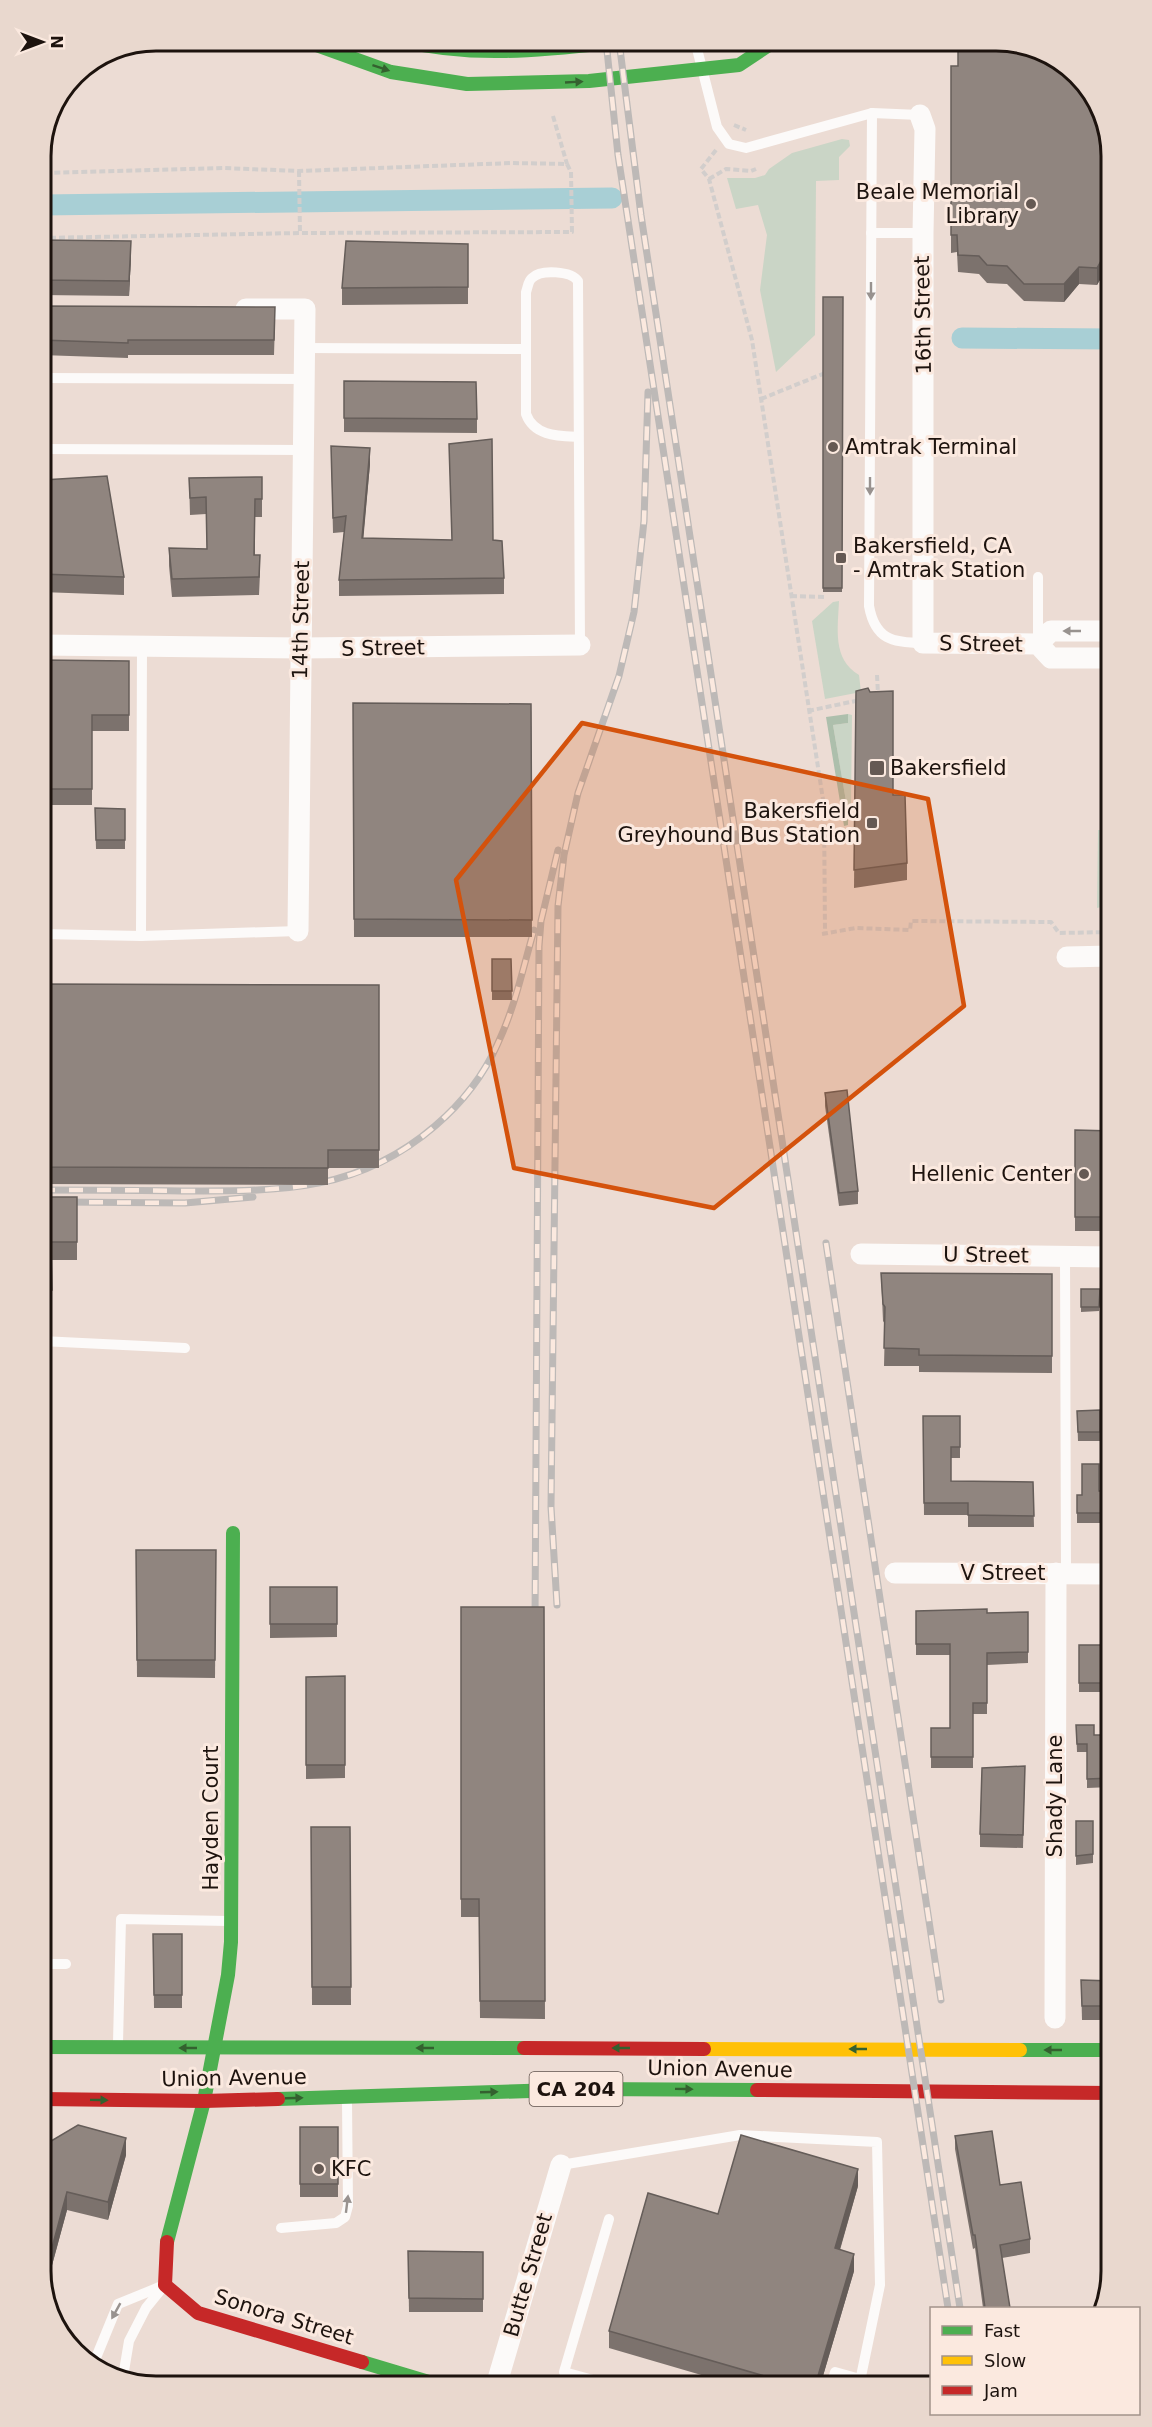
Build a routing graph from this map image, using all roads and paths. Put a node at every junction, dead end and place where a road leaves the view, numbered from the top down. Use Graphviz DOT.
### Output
graph roads {
  1 [pos="333,51"];
  2 [pos="514,51"];
  3 [pos="698,51"];
  4 [pos="757,51"];
  5 [pos="514,85"];
  6 [pos="872,114"];
  7 [pos="920,115"];
  8 [pos="553,116"];
  9 [pos="724,140"];
  10 [pos="567,164"];
  11 [pos="756,169"];
  12 [pos="299,171"];
  13 [pos="51,172"];
  14 [pos="709,179"];
  15 [pos="300,233"];
  16 [pos="872,233"];
  17 [pos="922,233"];
  18 [pos="51,238"];
  19 [pos="221,309"];
  20 [pos="304,348"];
  21 [pos="526,349"];
  22 [pos="828,371"];
  23 [pos="51,378"];
  24 [pos="304,379"];
  25 [pos="761,399"];
  26 [pos="578,437"];
  27 [pos="51,449"];
  28 [pos="303,450"];
  29 [pos="1038,577"];
  30 [pos="791,596"];
  31 [pos="827,597"];
  32 [pos="1101,631"];
  33 [pos="923,643"];
  34 [pos="1038,644"];
  35 [pos="51,645"];
  36 [pos="580,645"];
  37 [pos="142,647"];
  38 [pos="301,648"];
  39 [pos="1101,658"];
  40 [pos="877,675"];
  41 [pos="808,711"];
  42 [pos="298,931"];
  43 [pos="1101,932"];
  44 [pos="51,934"];
  45 [pos="141,936"];
  46 [pos="1067,957"];
  47 [pos="1101,957"];
  48 [pos="861,1254"];
  49 [pos="1065,1256"];
  50 [pos="1101,1257"];
  51 [pos="51,1341"];
  52 [pos="185,1348"];
  53 [pos="233,1533"];
  54 [pos="895,1573"];
  55 [pos="1061,1574"];
  56 [pos="1101,1574"];
  57 [pos="231,1921"];
  58 [pos="51,1964"];
  59 [pos="66,1964"];
  60 [pos="1055,2018"];
  61 [pos="51,2047"];
  62 [pos="118,2047"];
  63 [pos="214,2048"];
  64 [pos="1101,2050"];
  65 [pos="1101,2093"];
  66 [pos="347,2096"];
  67 [pos="51,2099"];
  68 [pos="204,2101"];
  69 [pos="561,2165"];
  70 [pos="609,2219"];
  71 [pos="281,2228"];
  72 [pos="165,2285"];
  73 [pos="96,2357"];
  74 [pos="124,2371"];
  75 [pos="409,2376"];
  76 [pos="499,2376"];
  77 [pos="579,2376"];
  78 [pos="861,2376"];
  1 -- 5 [label="main road, one-way"];
  2 -- 5 [label="street"];
  3 -- 9 [label="lane"];
  5 -- 4 [label="main road, one-way"];
  6 -- 7 [label="lane, 16th Street"];
  6 -- 9 [label="lane, 16th Street"];
  6 -- 16 [label="lane"];
  7 -- 17 [label="street, 16th Street"];
  8 -- 10 [label="path"];
  9 -- 14 [label="path"];
  10 -- 12 [label="path"];
  10 -- 15 [label="path"];
  11 -- 14 [label="path"];
  12 -- 13 [label="path"];
  12 -- 15 [label="path"];
  14 -- 25 [label="path"];
  15 -- 18 [label="path"];
  16 -- 17 [label="lane"];
  16 -- 33 [label="lane, one-way"];
  17 -- 33 [label="street, 16th Street"];
  19 -- 20 [label="street, 14th Street"];
  20 -- 21 [label="lane"];
  20 -- 24 [label="street, 14th Street"];
  21 -- 26 [label="lane"];
  21 -- 26 [label="lane"];
  22 -- 25 [label="path"];
  23 -- 24 [label="lane"];
  24 -- 28 [label="street, 14th Street"];
  25 -- 30 [label="path"];
  26 -- 36 [label="lane"];
  27 -- 28 [label="lane"];
  28 -- 38 [label="street, 14th Street"];
  29 -- 34 [label="lane"];
  30 -- 31 [label="path"];
  30 -- 41 [label="path"];
  32 -- 34 [label="street, S Street, one-way"];
  33 -- 34 [label="street, S Street"];
  34 -- 39 [label="street, S Street"];
  35 -- 37 [label="street, S Street"];
  36 -- 38 [label="street, S Street"];
  37 -- 38 [label="street, S Street"];
  37 -- 45 [label="lane"];
  38 -- 42 [label="street, 14th Street"];
  40 -- 41 [label="path"];
  41 -- 43 [label="path"];
  42 -- 45 [label="lane"];
  44 -- 45 [label="lane"];
  46 -- 47 [label="street"];
  48 -- 49 [label="street, U Street"];
  49 -- 50 [label="street, U Street"];
  49 -- 55 [label="lane"];
  51 -- 52 [label="lane"];
  53 -- 57 [label="main road, Hayden Court"];
  54 -- 55 [label="street, V Street"];
  55 -- 56 [label="street, V Street"];
  55 -- 60 [label="street, Shady Lane"];
  57 -- 62 [label="lane"];
  57 -- 63 [label="main road, Hayden Court"];
  58 -- 59 [label="lane"];
  61 -- 62 [label="main road, Union Avenue / CA 204"];
  63 -- 62 [label="main road, Union Avenue / CA 204, one-way"];
  64 -- 63 [label="main road, Union Avenue / CA 204, one-way"];
  63 -- 68 [label="main road, Hayden Court"];
  66 -- 65 [label="main road, Union Avenue / CA 204, one-way"];
  68 -- 66 [label="main road, Union Avenue / CA 204, one-way"];
  71 -- 66 [label="lane, one-way"];
  67 -- 68 [label="main road, Union Avenue / CA 204, one-way"];
  68 -- 72 [label="main road"];
  69 -- 76 [label="street, Butte Street"];
  69 -- 78 [label="lane"];
  70 -- 77 [label="lane"];
  72 -- 73 [label="lane, one-way"];
  72 -- 74 [label="lane"];
  72 -- 75 [label="main road, Sonora Street"];
}
